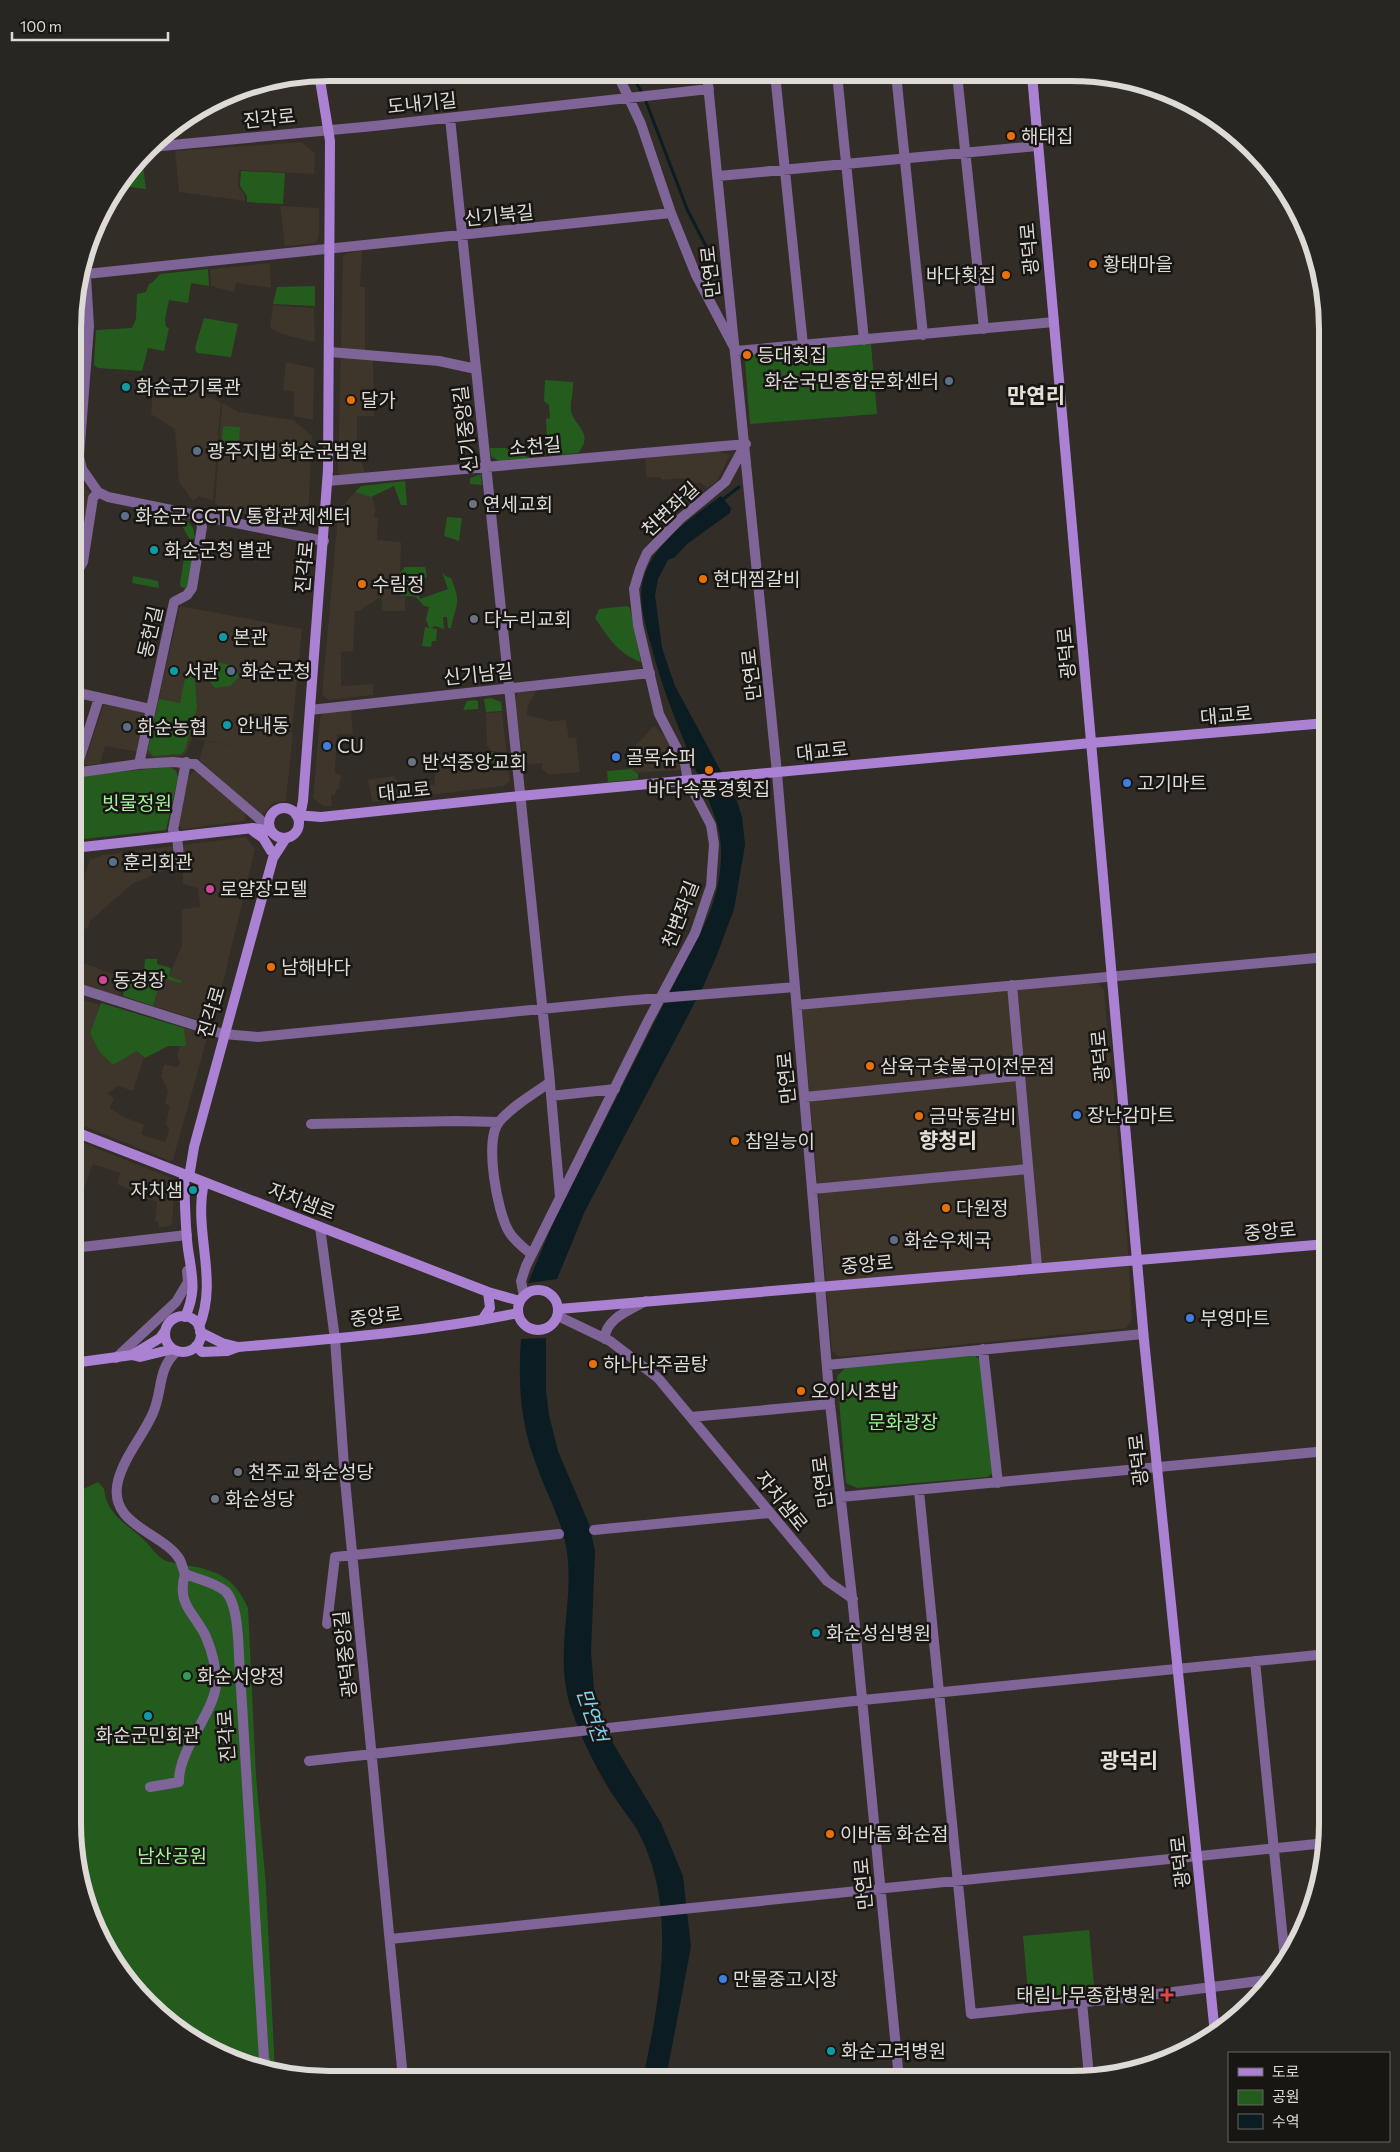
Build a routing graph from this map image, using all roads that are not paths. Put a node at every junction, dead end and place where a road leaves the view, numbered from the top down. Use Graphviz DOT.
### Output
graph roads {
  1 [pos="622,81"];
  2 [pos="707,81"];
  3 [pos="776,81"];
  4 [pos="838,81"];
  5 [pos="897,81"];
  6 [pos="958,81"];
  7 [pos="1032,81"];
  8 [pos="320,82"];
  9 [pos="708,89"];
  10 [pos="632,97"];
  11 [pos="450,118"];
  12 [pos="330,130"];
  13 [pos="163,146"];
  14 [pos="1037,146"];
  15 [pos="965,153"];
  16 [pos="905,158"];
  17 [pos="845,164"];
  18 [pos="784,170"];
  19 [pos="718,176"];
  20 [pos="671,213"];
  21 [pos="462,236"];
  22 [pos="330,250"];
  23 [pos="88,274"];
  24 [pos="86,279"];
  25 [pos="1054,322"];
  26 [pos="984,329"];
  27 [pos="923,334"];
  28 [pos="864,340"];
  29 [pos="803,345"];
  30 [pos="736,351"];
  31 [pos="330,352"];
  32 [pos="476,369"];
  33 [pos="81,432"];
  34 [pos="746,444"];
  35 [pos="81,465"];
  36 [pos="488,468"];
  37 [pos="328,481"];
  38 [pos="98,492"];
  39 [pos="199,516"];
  40 [pos="324,541"];
  41 [pos="81,565"];
  42 [pos="650,673"];
  43 [pos="509,688"];
  44 [pos="81,694"];
  45 [pos="99,698"];
  46 [pos="150,709"];
  47 [pos="310,710"];
  48 [pos="1319,724"];
  49 [pos="1091,743"];
  50 [pos="81,753"];
  51 [pos="186,762"];
  52 [pos="139,764"];
  53 [pos="81,773"];
  54 [pos="778,773"];
  55 [pos="692,781"];
  56 [pos="302,796"];
  57 [pos="520,796"];
  58 [pos="288,809"];
  59 [pos="321,817"];
  60 [pos="266,820"];
  61 [pos="299,820"];
  62 [pos="252,828"];
  63 [pos="271,832"];
  64 [pos="177,837"];
  65 [pos="286,838"];
  66 [pos="81,847"];
  67 [pos="272,855"];
  68 [pos="180,866"];
  69 [pos="1319,958"];
  70 [pos="1111,976"];
  71 [pos="1012,985"];
  72 [pos="795,987"];
  73 [pos="81,989"];
  74 [pos="663,998"];
  75 [pos="797,1004"];
  76 [pos="542,1009"];
  77 [pos="223,1034"];
  78 [pos="1019,1076"];
  79 [pos="550,1082"];
  80 [pos="615,1088"];
  81 [pos="552,1096"];
  82 [pos="805,1097"];
  83 [pos="499,1122"];
  84 [pos="311,1124"];
  85 [pos="81,1134"];
  86 [pos="1028,1169"];
  87 [pos="186,1176"];
  88 [pos="204,1183"];
  89 [pos="813,1189"];
  90 [pos="560,1197"];
  91 [pos="320,1227"];
  92 [pos="187,1235"];
  93 [pos="1319,1245"];
  94 [pos="81,1247"];
  95 [pos="188,1250"];
  96 [pos="531,1254"];
  97 [pos="1136,1260"];
  98 [pos="1037,1267"];
  99 [pos="820,1286"];
  100 [pos="488,1292"];
  101 [pos="522,1298"];
  102 [pos="649,1300"];
  103 [pos="558,1312"];
  104 [pos="518,1313"];
  105 [pos="185,1317"];
  106 [pos="482,1320"];
  107 [pos="200,1330"];
  108 [pos="165,1331"];
  109 [pos="1143,1334"];
  110 [pos="335,1339"];
  111 [pos="605,1339"];
  112 [pos="196,1346"];
  113 [pos="238,1347"];
  114 [pos="984,1349"];
  115 [pos="175,1350"];
  116 [pos="132,1355"];
  117 [pos="116,1358"];
  118 [pos="81,1362"];
  119 [pos="827,1365"];
  120 [pos="830,1404"];
  121 [pos="691,1418"];
  122 [pos="1319,1452"];
  123 [pos="1157,1468"];
  124 [pos="998,1483"];
  125 [pos="919,1491"];
  126 [pos="841,1497"];
  127 [pos="770,1513"];
  128 [pos="594,1530"];
  129 [pos="559,1534"];
  130 [pos="352,1555"];
  131 [pos="185,1574"];
  132 [pos="852,1599"];
  133 [pos="326,1624"];
  134 [pos="1319,1655"];
  135 [pos="1255,1661"];
  136 [pos="1178,1668"];
  137 [pos="939,1692"];
  138 [pos="863,1700"];
  139 [pos="373,1754"];
  140 [pos="309,1761"];
  141 [pos="150,1787"];
  142 [pos="1318,1844"];
  143 [pos="1274,1848"];
  144 [pos="1197,1856"];
  145 [pos="958,1880"];
  146 [pos="881,1888"];
  147 [pos="390,1938"];
  148 [pos="1284,1950"];
  149 [pos="1262,1981"];
  150 [pos="1210,1988"];
  151 [pos="1082,2002"];
  152 [pos="1214,2025"];
  153 [pos="266,2062"];
  154 [pos="1088,2070"];
  155 [pos="402,2071"];
  156 [pos="898,2071"];
  1 -- 10 [label="street"];
  2 -- 9 [label="street, 만연로"];
  3 -- 18 [label="street"];
  4 -- 17 [label="street"];
  5 -- 16 [label="street"];
  6 -- 15 [label="street"];
  7 -- 14 [label="street, 광덕로"];
  8 -- 12 [label="street, 진각로"];
  9 -- 10 [label="street, 도내기길"];
  9 -- 19 [label="street, 만연로"];
  10 -- 11 [label="street, 도내기길"];
  10 -- 20 [label="street"];
  11 -- 12 [label="street, 도내기길"];
  11 -- 21 [label="street, 신기중앙길"];
  12 -- 13 [label="street, 진각로"];
  12 -- 22 [label="street, 진각로"];
  14 -- 15 [label="street"];
  14 -- 25 [label="street, 광덕로"];
  15 -- 16 [label="street"];
  15 -- 26 [label="street"];
  16 -- 17 [label="street"];
  16 -- 27 [label="street"];
  17 -- 18 [label="street"];
  17 -- 28 [label="street"];
  18 -- 19 [label="street"];
  18 -- 29 [label="street"];
  19 -- 30 [label="street, 만연로"];
  20 -- 21 [label="street, 신기북길"];
  20 -- 30 [label="street"];
  21 -- 22 [label="street, 신기북길"];
  21 -- 32 [label="street, 신기중앙길"];
  22 -- 23 [label="street"];
  22 -- 31 [label="street, 진각로"];
  24 -- 33 [label="street"];
  25 -- 26 [label="street"];
  25 -- 49 [label="street, 광덕로"];
  26 -- 27 [label="street"];
  27 -- 28 [label="street"];
  28 -- 29 [label="street"];
  29 -- 30 [label="street"];
  30 -- 34 [label="street, 만연로"];
  31 -- 32 [label="street"];
  31 -- 37 [label="street, 진각로"];
  32 -- 36 [label="street, 신기중앙길"];
  34 -- 36 [label="street, 소천길"];
  34 -- 42 [label="street, 천변좌길"];
  34 -- 54 [label="street, 만연로"];
  35 -- 38 [label="street"];
  36 -- 37 [label="street, 소천길"];
  36 -- 43 [label="street, 신기중앙길"];
  37 -- 40 [label="street, 진각로"];
  38 -- 39 [label="street"];
  38 -- 41 [label="street"];
  39 -- 40 [label="street"];
  39 -- 46 [label="street, 동헌길"];
  40 -- 47 [label="street, 진각로"];
  42 -- 43 [label="street, 신기남길"];
  42 -- 55 [label="street, 천변좌길"];
  43 -- 47 [label="street, 신기남길"];
  43 -- 57 [label="street, 신기중앙길"];
  44 -- 45 [label="street"];
  45 -- 46 [label="street"];
  45 -- 50 [label="street"];
  46 -- 52 [label="street, 동헌길"];
  47 -- 56 [label="street, 진각로"];
  48 -- 49 [label="street, 대교로"];
  49 -- 54 [label="street, 대교로"];
  49 -- 70 [label="street, 광덕로"];
  51 -- 52 [label="street"];
  51 -- 60 [label="street"];
  51 -- 64 [label="street"];
  52 -- 53 [label="street"];
  54 -- 55 [label="street, 대교로"];
  54 -- 72 [label="street, 만연로"];
  55 -- 57 [label="street, 대교로"];
  55 -- 74 [label="street, 천변좌길"];
  56 -- 58 [label="street"];
  56 -- 59 [label="street"];
  56 -- 61 [label="street, 진각로"];
  57 -- 59 [label="street, 대교로"];
  57 -- 76 [label="street, 신기중앙길"];
  58 -- 60 [label="street"];
  58 -- 61 [label="street"];
  59 -- 61 [label="street, 대교로"];
  60 -- 62 [label="street"];
  60 -- 63 [label="street"];
  61 -- 65 [label="street"];
  62 -- 63 [label="street"];
  62 -- 64 [label="street"];
  62 -- 67 [label="street"];
  63 -- 65 [label="street"];
  63 -- 67 [label="street"];
  64 -- 66 [label="street"];
  64 -- 68 [label="street"];
  65 -- 67 [label="street"];
  67 -- 77 [label="street, 진각로"];
  69 -- 70 [label="street"];
  70 -- 71 [label="street"];
  70 -- 97 [label="street, 광덕로"];
  71 -- 75 [label="street"];
  71 -- 78 [label="street"];
  72 -- 74 [label="street"];
  72 -- 75 [label="street, 만연로"];
  73 -- 77 [label="street"];
  74 -- 76 [label="street"];
  74 -- 80 [label="street, 천변좌길"];
  75 -- 82 [label="street, 만연로"];
  76 -- 77 [label="street"];
  76 -- 79 [label="street, 신기중앙길"];
  77 -- 87 [label="street, 진각로"];
  78 -- 82 [label="street"];
  78 -- 86 [label="street"];
  79 -- 81 [label="street, 신기중앙길"];
  79 -- 83 [label="street"];
  80 -- 81 [label="street"];
  80 -- 90 [label="street, 천변좌길"];
  81 -- 90 [label="street, 신기중앙길"];
  82 -- 89 [label="street, 만연로"];
  83 -- 84 [label="street"];
  83 -- 96 [label="street"];
  85 -- 87 [label="street, 자치샘로"];
  86 -- 89 [label="street"];
  86 -- 98 [label="street"];
  87 -- 88 [label="street, 자치샘로"];
  87 -- 92 [label="street, 진각로"];
  88 -- 91 [label="street, 자치샘로"];
  88 -- 107 [label="street"];
  89 -- 99 [label="street, 만연로"];
  90 -- 96 [label="street, 천변좌길"];
  91 -- 100 [label="street, 자치샘로"];
  91 -- 110 [label="street, 광덕중앙길"];
  92 -- 94 [label="street"];
  92 -- 95 [label="street, 진각로"];
  93 -- 97 [label="street, 중앙로"];
  95 -- 105 [label="street, 진각로"];
  95 -- 117 [label="street"];
  96 -- 101 [label="street, 천변좌길"];
  97 -- 98 [label="street, 중앙로"];
  97 -- 109 [label="street, 광덕로"];
  98 -- 99 [label="street, 중앙로"];
  99 -- 102 [label="street, 중앙로"];
  99 -- 119 [label="street, 만연로"];
  100 -- 101 [label="street, 자치샘로"];
  100 -- 106 [label="street"];
  101 -- 103 [label="street"];
  101 -- 104 [label="street"];
  102 -- 103 [label="street, 중앙로"];
  102 -- 111 [label="street"];
  103 -- 104 [label="street"];
  103 -- 111 [label="street, 자치샘로"];
  104 -- 106 [label="street, 중앙로"];
  105 -- 107 [label="street"];
  105 -- 108 [label="street"];
  106 -- 110 [label="street, 중앙로"];
  107 -- 112 [label="street"];
  107 -- 113 [label="street, 중앙로"];
  108 -- 115 [label="street"];
  108 -- 116 [label="street"];
  109 -- 114 [label="street"];
  109 -- 123 [label="street, 광덕로"];
  110 -- 113 [label="street, 중앙로"];
  110 -- 130 [label="street, 광덕중앙길"];
  111 -- 121 [label="street, 자치샘로"];
  112 -- 113 [label="street, 중앙로"];
  112 -- 115 [label="street"];
  114 -- 119 [label="street"];
  114 -- 124 [label="street"];
  115 -- 116 [label="street"];
  115 -- 131 [label="street"];
  116 -- 117 [label="street"];
  117 -- 118 [label="street"];
  119 -- 120 [label="street, 만연로"];
  120 -- 121 [label="street"];
  120 -- 126 [label="street, 만연로"];
  121 -- 127 [label="street, 자치샘로"];
  122 -- 123 [label="street"];
  123 -- 124 [label="street"];
  123 -- 136 [label="street, 광덕로"];
  124 -- 125 [label="street"];
  125 -- 126 [label="street"];
  125 -- 137 [label="street"];
  126 -- 132 [label="street, 만연로"];
  127 -- 128 [label="street"];
  127 -- 132 [label="street, 자치샘로"];
  129 -- 130 [label="street"];
  130 -- 133 [label="street"];
  130 -- 139 [label="street, 광덕중앙길"];
  131 -- 141 [label="street"];
  131 -- 153 [label="street, 진각로"];
  132 -- 138 [label="street, 만연로"];
  134 -- 135 [label="street"];
  135 -- 136 [label="street"];
  135 -- 143 [label="street"];
  136 -- 137 [label="street"];
  136 -- 144 [label="street, 광덕로"];
  137 -- 138 [label="street"];
  137 -- 145 [label="street"];
  138 -- 139 [label="street"];
  138 -- 146 [label="street, 만연로"];
  139 -- 140 [label="street"];
  139 -- 147 [label="street, 광덕중앙길"];
  142 -- 143 [label="street"];
  143 -- 144 [label="street"];
  143 -- 148 [label="street"];
  144 -- 145 [label="street"];
  144 -- 150 [label="street, 광덕로"];
  145 -- 146 [label="street"];
  145 -- 151 [label="street"];
  146 -- 147 [label="street"];
  146 -- 156 [label="street, 만연로"];
  147 -- 155 [label="street, 광덕중앙길"];
  149 -- 150 [label="street"];
  150 -- 151 [label="street"];
  150 -- 152 [label="street, 광덕로"];
  151 -- 154 [label="street"];
}
